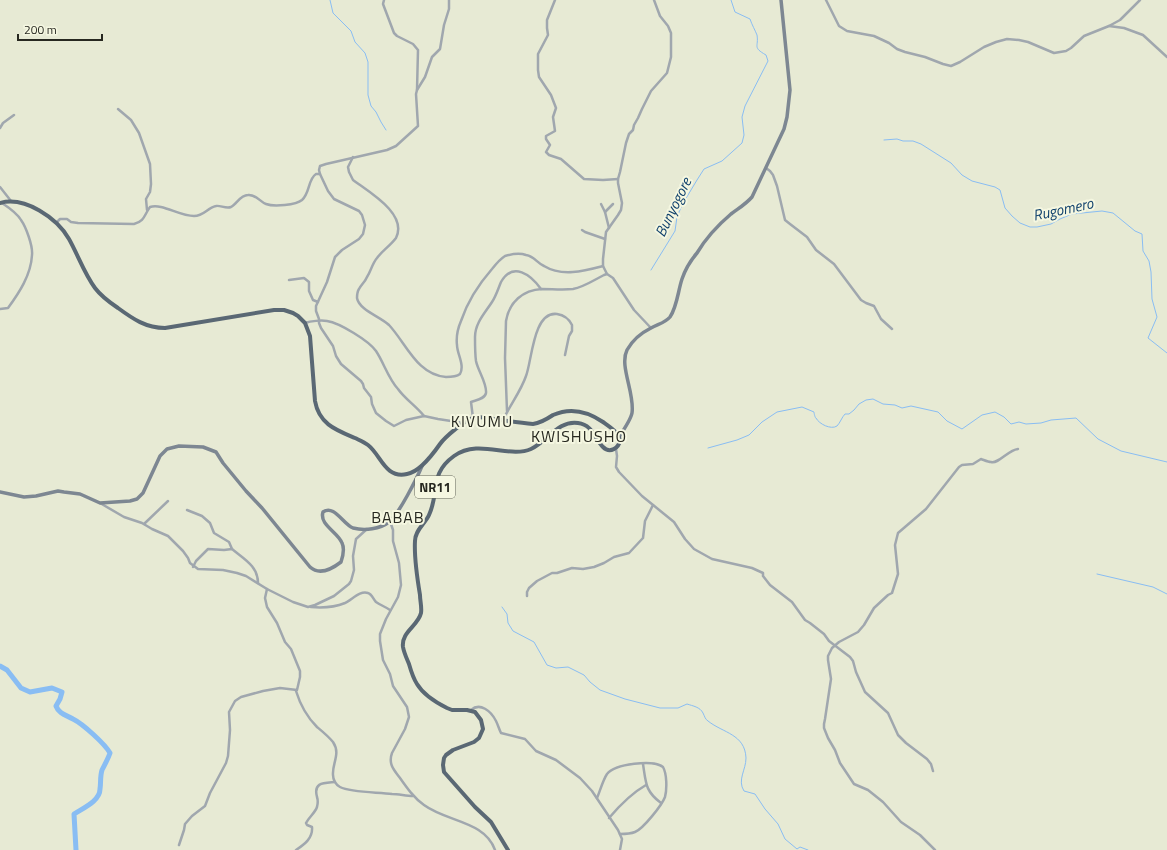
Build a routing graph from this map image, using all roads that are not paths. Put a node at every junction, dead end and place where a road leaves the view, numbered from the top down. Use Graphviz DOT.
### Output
graph roads {
  1 [pos="384,0"];
  2 [pos="449,0"];
  3 [pos="555,0"];
  4 [pos="654,0"];
  5 [pos="782,0"];
  6 [pos="826,0"];
  7 [pos="1140,0"];
  8 [pos="1108,26"];
  9 [pos="1167,57"];
  10 [pos="417,90"];
  11 [pos="118,109"];
  12 [pos="14,116"];
  13 [pos="0,128"];
  14 [pos="353,157"];
  15 [pos="766,168"];
  16 [pos="320,174"];
  17 [pos="618,179"];
  18 [pos="0,188"];
  19 [pos="11,201"];
  20 [pos="1,203"];
  21 [pos="601,204"];
  22 [pos="614,204"];
  23 [pos="147,211"];
  24 [pos="605,212"];
  25 [pos="56,224"];
  26 [pos="609,228"];
  27 [pos="582,230"];
  28 [pos="605,239"];
  29 [pos="603,266"];
  30 [pos="607,274"];
  31 [pos="289,280"];
  32 [pos="541,289"];
  33 [pos="318,302"];
  34 [pos="0,310"];
  35 [pos="319,321"];
  36 [pos="305,323"];
  37 [pos="651,328"];
  38 [pos="892,328"];
  39 [pos="565,354"];
  40 [pos="507,411"];
  41 [pos="424,416"];
  42 [pos="473,418"];
  43 [pos="502,420"];
  44 [pos="464,423"];
  45 [pos="619,437"];
  46 [pos="616,448"];
  47 [pos="1018,449"];
  48 [pos="422,465"];
  49 [pos="0,492"];
  50 [pos="168,501"];
  51 [pos="100,503"];
  52 [pos="653,505"];
  53 [pos="187,510"];
  54 [pos="390,521"];
  55 [pos="144,524"];
  56 [pos="368,528"];
  57 [pos="232,549"];
  58 [pos="193,567"];
  59 [pos="258,583"];
  60 [pos="267,589"];
  61 [pos="527,596"];
  62 [pos="308,607"];
  63 [pos="390,610"];
  64 [pos="836,646"];
  65 [pos="296,691"];
  66 [pos="470,711"];
  67 [pos="643,764"];
  68 [pos="933,771"];
  69 [pos="335,782"];
  70 [pos="646,785"];
  71 [pos="414,796"];
  72 [pos="597,798"];
  73 [pos="661,803"];
  74 [pos="609,818"];
  75 [pos="620,834"];
  76 [pos="179,846"];
  77 [pos="296,850"];
  78 [pos="495,850"];
  79 [pos="508,850"];
  80 [pos="620,850"];
  81 [pos="935,850"];
  1 -- 10 [label="street"];
  2 -- 10 [label="street"];
  3 -- 17 [label="street"];
  4 -- 17 [label="street"];
  5 -- 15 [label="main road"];
  6 -- 8 [label="street"];
  7 -- 8 [label="street"];
  8 -- 9 [label="street"];
  10 -- 14 [label="street"];
  11 -- 23 [label="street"];
  12 -- 13 [label="street"];
  14 -- 16 [label="street"];
  14 -- 29 [label="street"];
  15 -- 37 [label="main road"];
  15 -- 38 [label="street"];
  16 -- 23 [label="street"];
  16 -- 33 [label="street"];
  17 -- 26 [label="street"];
  18 -- 19 [label="street"];
  19 -- 20 [label="highway"];
  19 -- 25 [label="highway"];
  20 -- 34 [label="street"];
  21 -- 24 [label="street"];
  22 -- 24 [label="street"];
  23 -- 25 [label="street"];
  24 -- 26 [label="street"];
  25 -- 36 [label="highway"];
  26 -- 28 [label="street"];
  27 -- 28 [label="street"];
  28 -- 29 [label="street"];
  29 -- 30 [label="street"];
  30 -- 32 [label="street"];
  30 -- 37 [label="street"];
  31 -- 33 [label="street"];
  32 -- 40 [label="street"];
  32 -- 42 [label="street"];
  33 -- 35 [label="street"];
  35 -- 36 [label="street"];
  35 -- 41 [label="street"];
  35 -- 41 [label="street"];
  36 -- 48 [label="highway, NR11"];
  37 -- 45 [label="main road"];
  39 -- 40 [label="street"];
  40 -- 43 [label="street"];
  41 -- 44 [label="street"];
  42 -- 43 [label="highway"];
  42 -- 44 [label="highway, NR11"];
  43 -- 45 [label="highway"];
  44 -- 48 [label="highway, NR11"];
  45 -- 46 [label="highway"];
  46 -- 52 [label="street"];
  46 -- 66 [label="highway, NR11"];
  47 -- 64 [label="street"];
  48 -- 54 [label="main road"];
  49 -- 51 [label="main road"];
  50 -- 55 [label="street"];
  51 -- 55 [label="street"];
  51 -- 56 [label="main road"];
  52 -- 61 [label="street"];
  52 -- 64 [label="street"];
  53 -- 57 [label="street"];
  54 -- 56 [label="main road"];
  54 -- 63 [label="street"];
  55 -- 58 [label="street"];
  56 -- 62 [label="street"];
  57 -- 58 [label="street"];
  57 -- 59 [label="street"];
  58 -- 59 [label="street"];
  59 -- 60 [label="street"];
  60 -- 62 [label="street"];
  60 -- 65 [label="street"];
  62 -- 63 [label="street"];
  63 -- 71 [label="street"];
  64 -- 68 [label="street"];
  64 -- 81 [label="street"];
  65 -- 69 [label="street"];
  65 -- 76 [label="street"];
  66 -- 72 [label="street"];
  66 -- 79 [label="highway"];
  67 -- 70 [label="street"];
  67 -- 72 [label="street"];
  67 -- 73 [label="street"];
  69 -- 71 [label="street"];
  69 -- 77 [label="street"];
  70 -- 73 [label="street"];
  70 -- 74 [label="street"];
  71 -- 78 [label="street"];
  72 -- 74 [label="street"];
  73 -- 75 [label="street"];
  74 -- 75 [label="street"];
  75 -- 80 [label="street"];
}
